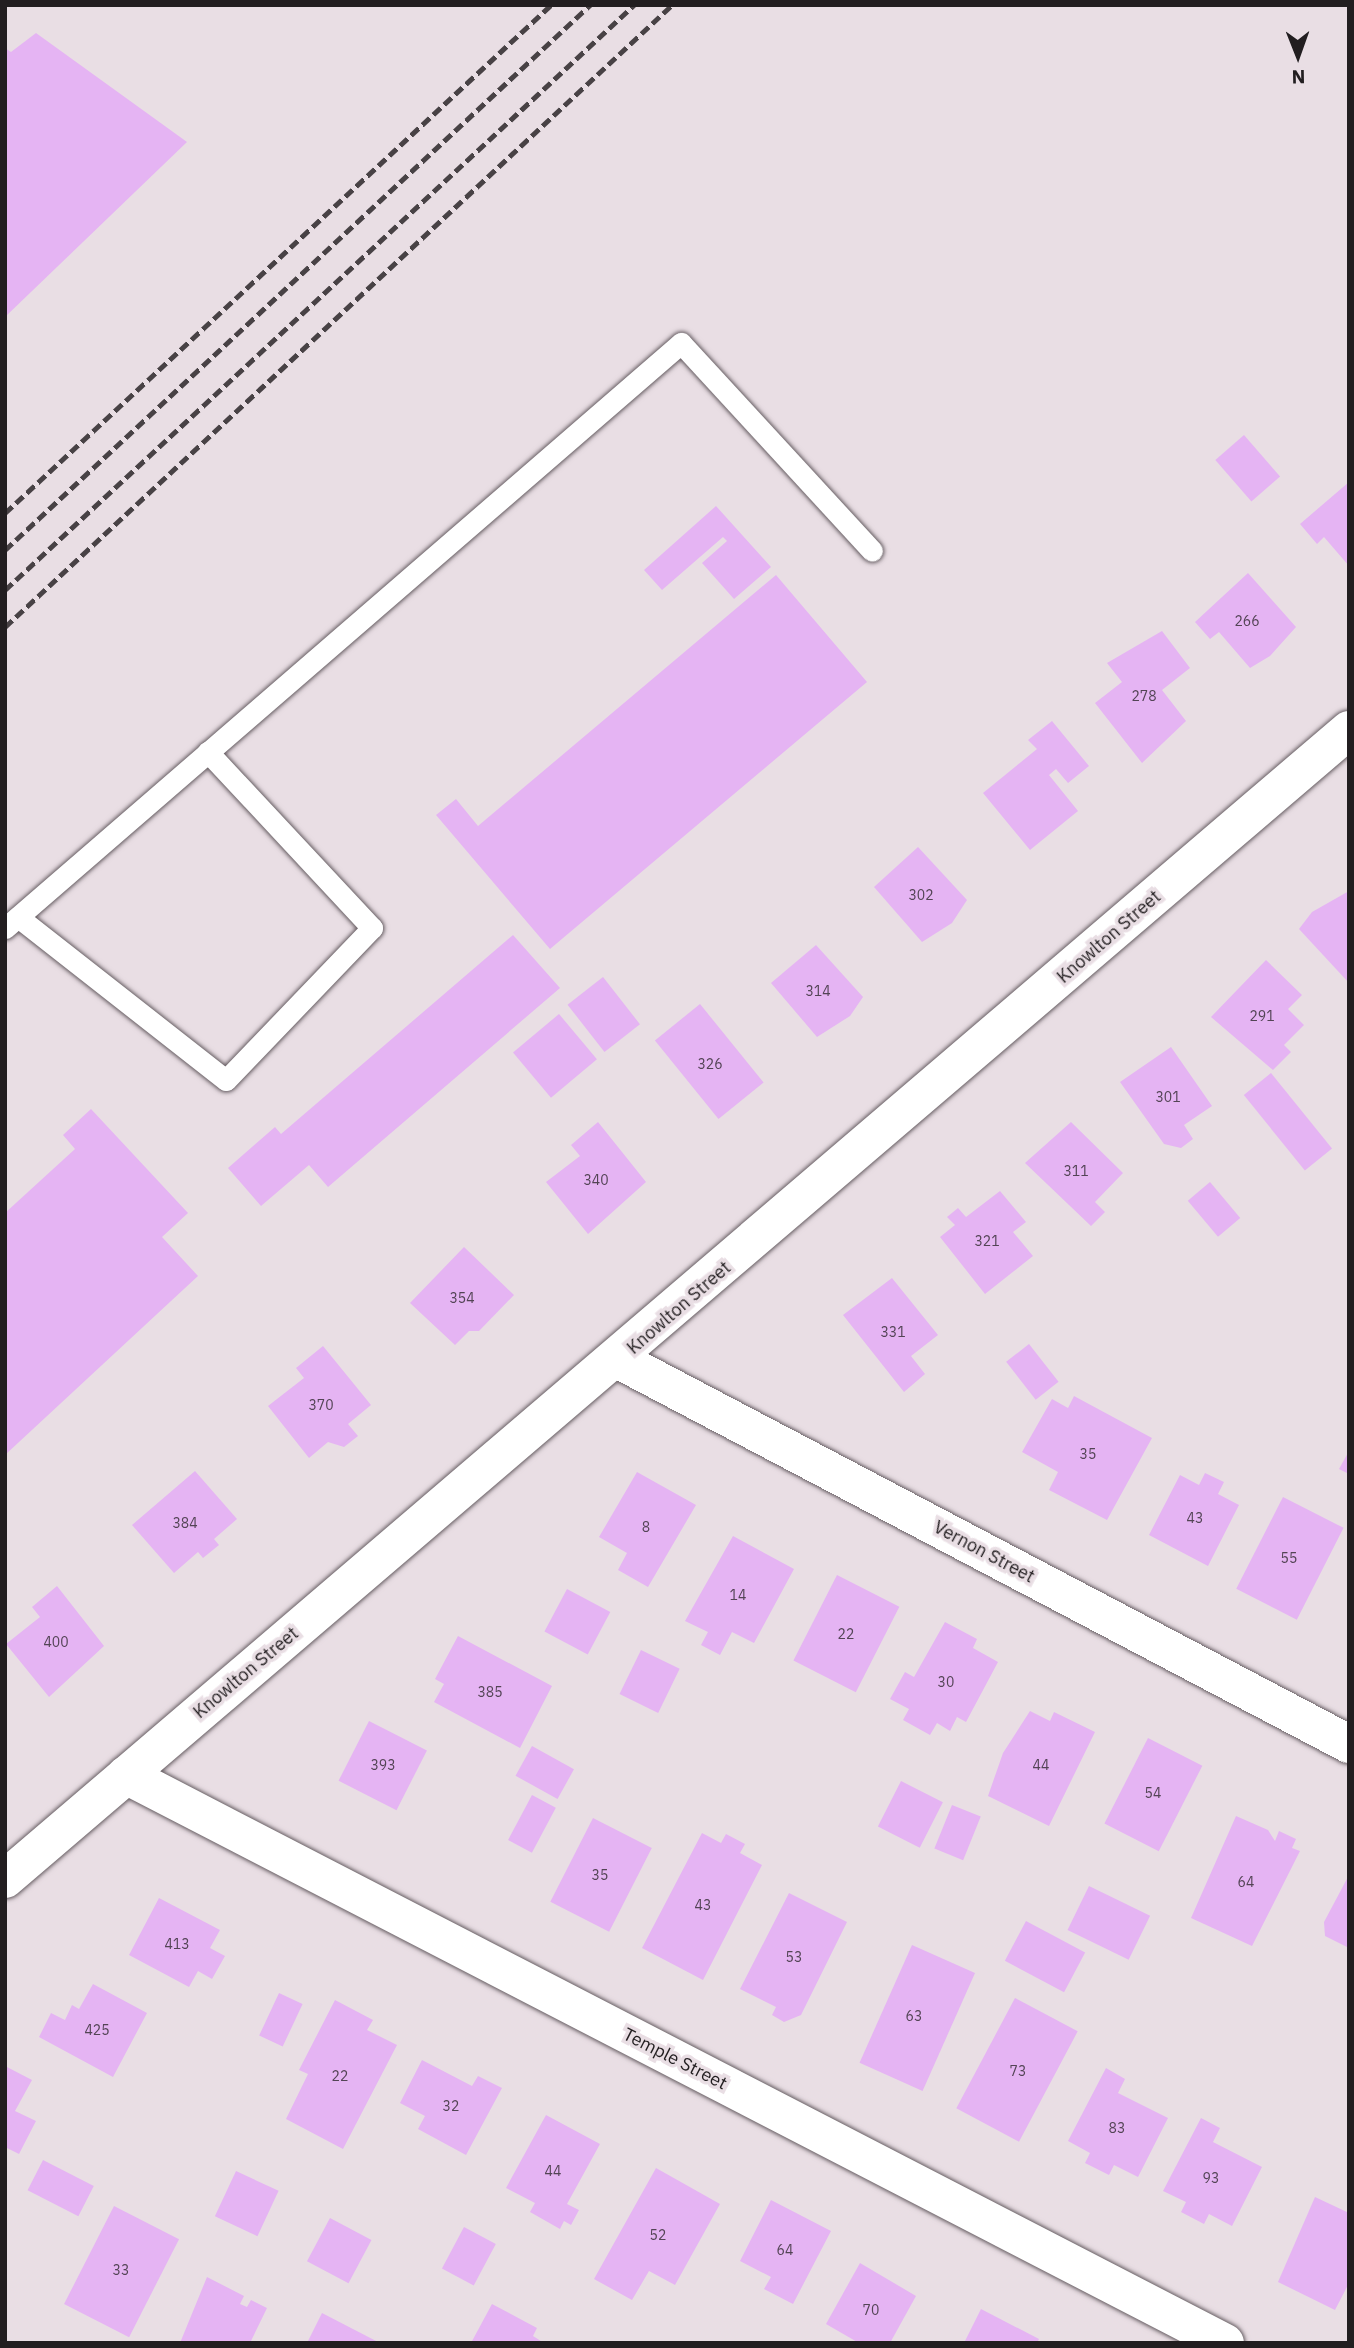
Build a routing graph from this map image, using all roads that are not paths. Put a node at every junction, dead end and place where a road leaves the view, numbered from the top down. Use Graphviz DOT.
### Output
graph roads {
  1 [pos="872,551"];
  2 [pos="1349,730"];
  3 [pos="208,752"];
  4 [pos="12,922"];
  5 [pos="619,1360"];
  6 [pos="1349,1744"];
  7 [pos="126,1775"];
  8 [pos="5,1879"];
  9 [pos="1225,2343"];
  1 -- 3 [label="lane"];
  2 -- 5 [label="street, Knowlton Street"];
  3 -- 4 [label="lane"];
  3 -- 4 [label="lane"];
  5 -- 6 [label="street, Vernon Street"];
  5 -- 7 [label="street, Knowlton Street"];
  7 -- 8 [label="street, Knowlton Street"];
  7 -- 9 [label="street, Temple Street"];
}
